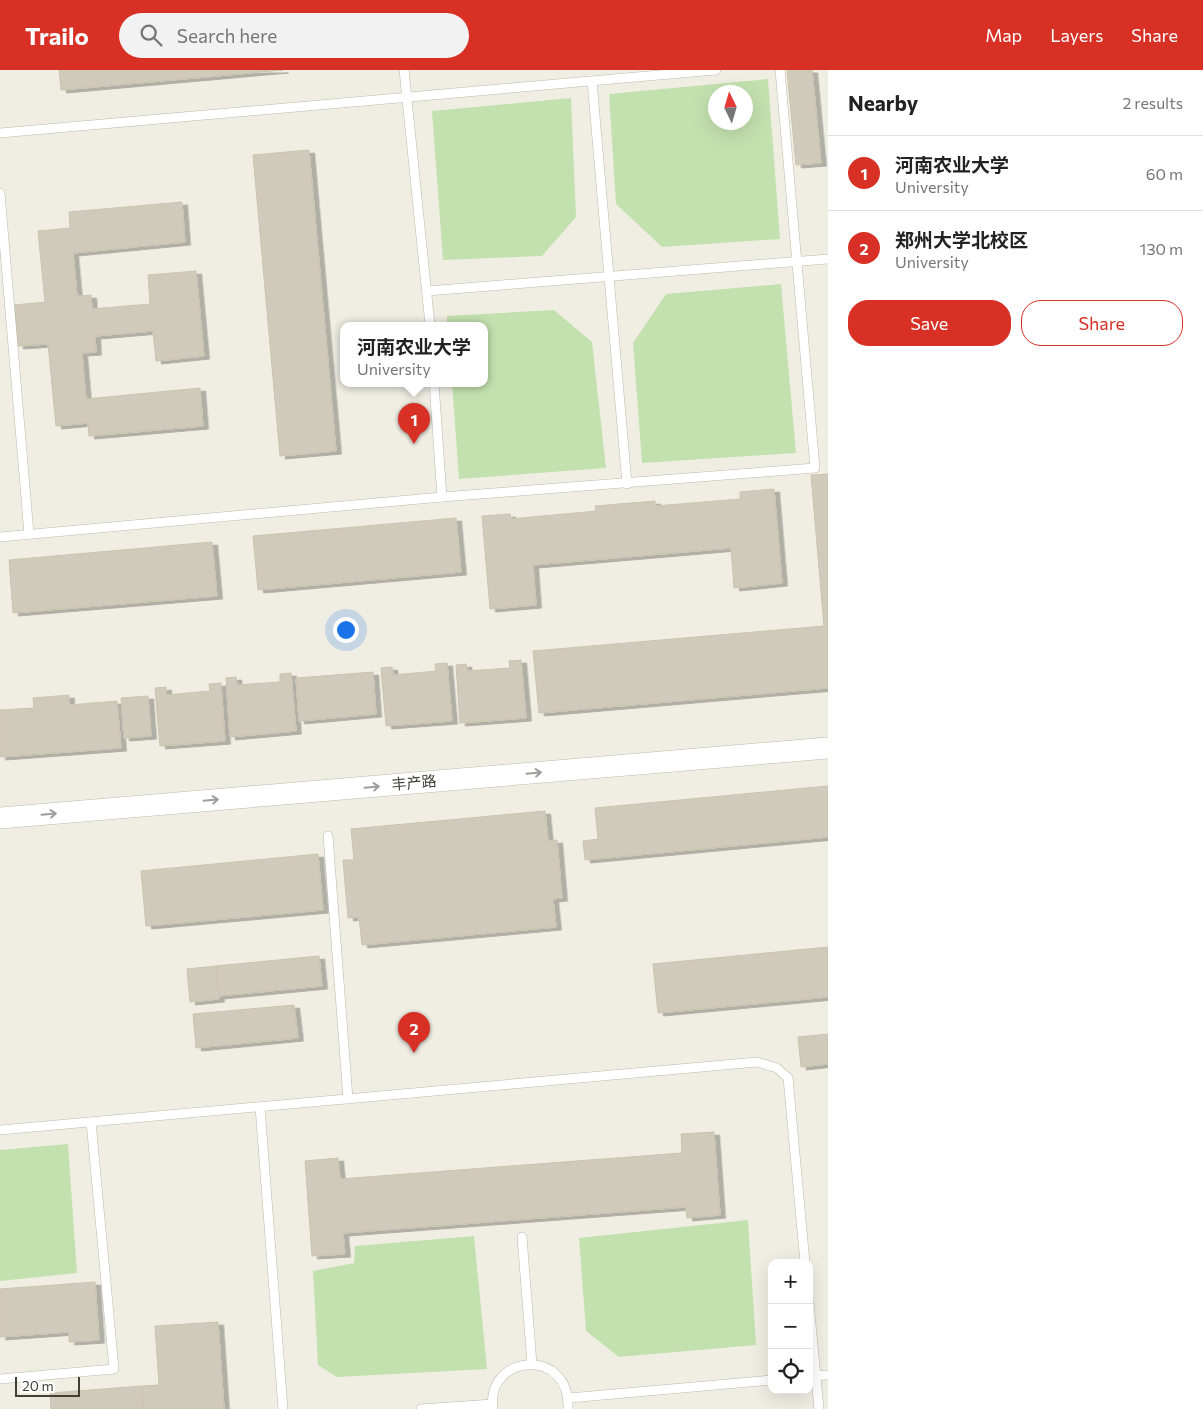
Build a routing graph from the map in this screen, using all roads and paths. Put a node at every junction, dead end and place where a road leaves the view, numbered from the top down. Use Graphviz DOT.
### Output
graph roads {
  1 [pos="404,70"];
  2 [pos="716,70"];
  3 [pos="780,70"];
  4 [pos="592,81"];
  5 [pos="407,97"];
  6 [pos="0,133"];
  7 [pos="0,193"];
  8 [pos="828,259"];
  9 [pos="797,261"];
  10 [pos="609,278"];
  11 [pos="427,291"];
  12 [pos="430,322"];
  13 [pos="434,387"];
  14 [pos="627,484"];
  15 [pos="442,497"];
  16 [pos="29,534"];
  17 [pos="0,537"];
  18 [pos="828,748"];
  19 [pos="0,818"];
  20 [pos="328,836"];
  21 [pos="348,1099"];
  22 [pos="260,1107"];
  23 [pos="92,1122"];
  24 [pos="0,1130"];
  25 [pos="522,1237"];
  26 [pos="805,1259"];
  27 [pos="809,1304"];
  28 [pos="812,1349"];
  29 [pos="532,1364"];
  30 [pos="828,1374"];
  31 [pos="813,1376"];
  32 [pos="0,1379"];
  33 [pos="768,1380"];
  34 [pos="569,1398"];
  35 [pos="493,1406"];
  36 [pos="283,1409"];
  37 [pos="421,1409"];
  38 [pos="568,1409"];
  39 [pos="819,1409"];
  1 -- 5 [label="lane"];
  2 -- 4 [label="lane"];
  3 -- 9 [label="lane"];
  4 -- 5 [label="lane"];
  4 -- 10 [label="lane"];
  5 -- 6 [label="lane"];
  5 -- 11 [label="lane"];
  7 -- 16 [label="lane"];
  8 -- 9 [label="lane"];
  9 -- 10 [label="lane"];
  9 -- 14 [label="lane"];
  10 -- 11 [label="lane"];
  10 -- 14 [label="lane"];
  11 -- 12 [label="lane"];
  13 -- 15 [label="lane"];
  14 -- 15 [label="lane"];
  15 -- 16 [label="lane"];
  16 -- 17 [label="lane"];
  19 -- 18 [label="street, 丰产路, one-way"];
  20 -- 21 [label="lane"];
  21 -- 22 [label="lane"];
  21 -- 26 [label="lane"];
  22 -- 23 [label="lane"];
  22 -- 36 [label="lane"];
  23 -- 24 [label="lane"];
  23 -- 32 [label="lane"];
  25 -- 29 [label="lane"];
  27 -- 28 [label="lane"];
  29 -- 34 [label="lane"];
  29 -- 35 [label="lane"];
  30 -- 31 [label="lane"];
  31 -- 39 [label="lane"];
  33 -- 34 [label="lane"];
  34 -- 38 [label="lane"];
  35 -- 37 [label="lane"];
}
